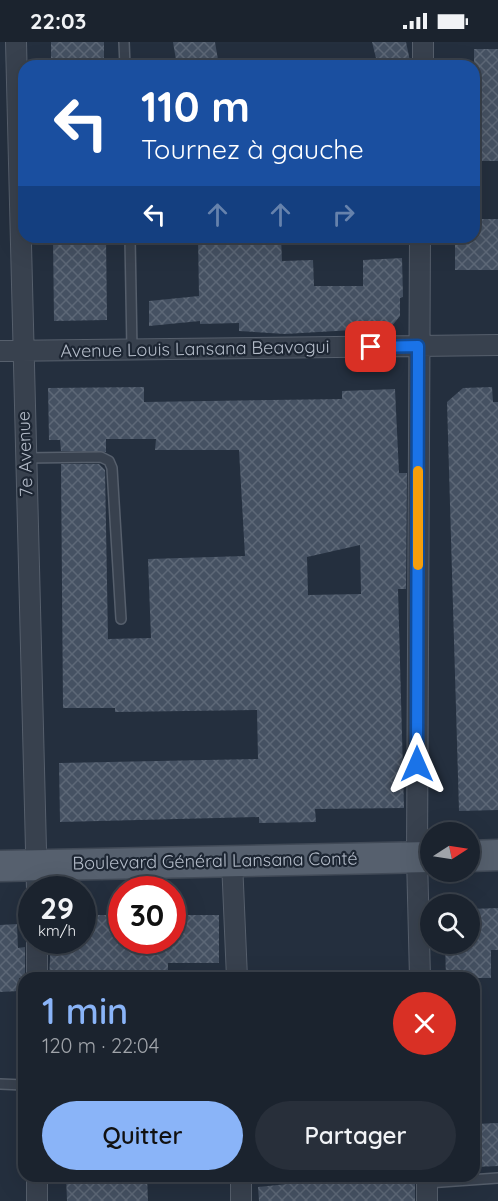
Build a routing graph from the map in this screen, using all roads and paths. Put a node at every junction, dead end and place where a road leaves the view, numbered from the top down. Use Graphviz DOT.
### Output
graph roads {
  1 [pos="16,42"];
  2 [pos="124,42"];
  3 [pos="423,42"];
  4 [pos="125,60"];
  5 [pos="423,60"];
  6 [pos="18,145"];
  7 [pos="20,243"];
  8 [pos="129,243"];
  9 [pos="420,243"];
  10 [pos="498,345"];
  11 [pos="418,346"];
  12 [pos="132,350"];
  13 [pos="0,351"];
  14 [pos="22,352"];
  15 [pos="25,458"];
  16 [pos="121,619"];
  17 [pos="424,822"];
  18 [pos="498,855"];
  19 [pos="480,856"];
  20 [pos="420,857"];
  21 [pos="232,861"];
  22 [pos="0,866"];
  23 [pos="34,876"];
  24 [pos="37,876"];
  25 [pos="49,876"];
  26 [pos="423,882"];
  27 [pos="37,954"];
  28 [pos="37,972"];
  29 [pos="237,972"];
  30 [pos="420,972"];
  31 [pos="0,1084"];
  32 [pos="18,1084"];
  33 [pos="498,1178"];
  34 [pos="480,1180"];
  35 [pos="37,1182"];
  36 [pos="241,1182"];
  37 [pos="466,1182"];
  38 [pos="427,1187"];
  39 [pos="37,1201"];
  40 [pos="241,1201"];
  1 -- 6 [label="street, 7e Avenue"];
  2 -- 4 [label="lane"];
  3 -- 5 [label="street"];
  7 -- 14 [label="street, 7e Avenue"];
  8 -- 12 [label="lane"];
  9 -- 11 [label="street"];
  10 -- 11 [label="street, Avenue Louis Lansana Beavogui"];
  11 -- 12 [label="street, Avenue Louis Lansana Beavogui"];
  11 -- 17 [label="street"];
  12 -- 14 [label="street, Avenue Louis Lansana Beavogui"];
  13 -- 14 [label="street, Avenue Louis Lansana Beavogui"];
  14 -- 15 [label="street, 7e Avenue"];
  15 -- 16 [label="lane"];
  15 -- 24 [label="street, 7e Avenue"];
  18 -- 19 [label="main road"];
  20 -- 21 [label="main road, Boulevard Général Lansana Conté"];
  21 -- 25 [label="main road, Boulevard Général Lansana Conté"];
  21 -- 29 [label="street"];
  22 -- 23 [label="main road, Boulevard Général Lansana Conté"];
  26 -- 30 [label="street"];
  27 -- 28 [label="street"];
  31 -- 32 [label="lane"];
  33 -- 34 [label="lane"];
  35 -- 39 [label="street"];
  36 -- 40 [label="street"];
  37 -- 38 [label="lane"];
}
